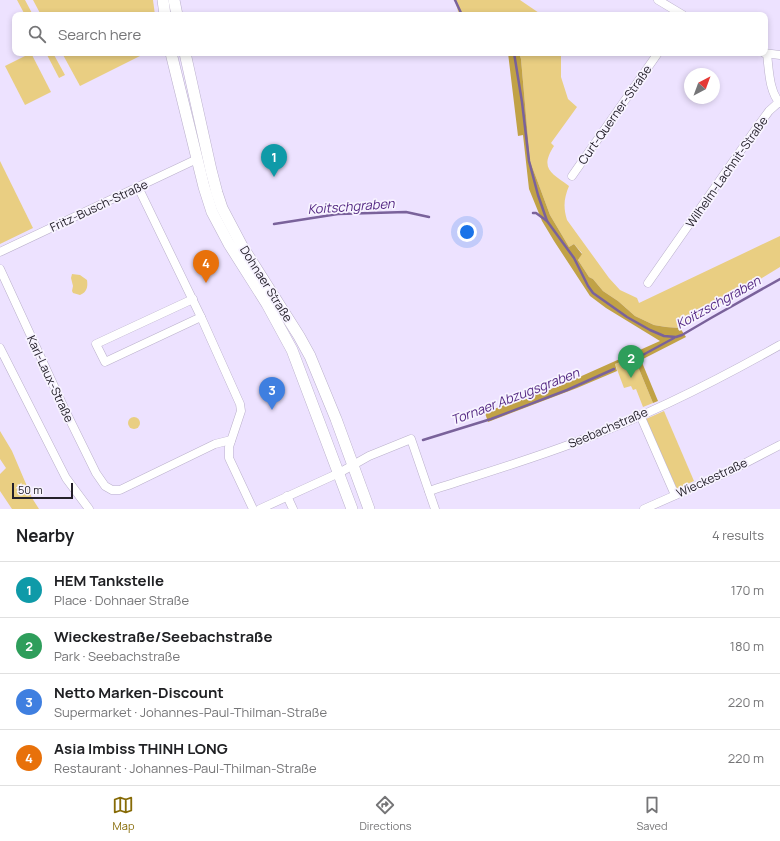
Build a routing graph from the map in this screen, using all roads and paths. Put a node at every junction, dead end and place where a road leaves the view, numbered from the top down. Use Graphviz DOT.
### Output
graph roads {
  1 [pos="163,0"];
  2 [pos="174,0"];
  3 [pos="658,0"];
  4 [pos="165,12"];
  5 [pos="176,12"];
  6 [pos="678,12"];
  7 [pos="768,53"];
  8 [pos="780,55"];
  9 [pos="172,56"];
  10 [pos="186,56"];
  11 [pos="656,56"];
  12 [pos="766,56"];
  13 [pos="779,103"];
  14 [pos="197,159"];
  15 [pos="572,176"];
  16 [pos="138,187"];
  17 [pos="0,252"];
  18 [pos="0,269"];
  19 [pos="648,283"];
  20 [pos="193,299"];
  21 [pos="201,317"];
  22 [pos="780,345"];
  23 [pos="0,348"];
  24 [pos="640,415"];
  25 [pos="231,440"];
  26 [pos="780,445"];
  27 [pos="352,465"];
  28 [pos="338,473"];
  29 [pos="429,491"];
  30 [pos="675,495"];
  31 [pos="287,496"];
  32 [pos="89,509"];
  33 [pos="253,509"];
  34 [pos="260,509"];
  35 [pos="294,509"];
  36 [pos="352,509"];
  37 [pos="369,509"];
  38 [pos="435,509"];
  39 [pos="644,509"];
  1 -- 4 [label="main road"];
  2 -- 5 [label="main road"];
  3 -- 6 [label="street"];
  7 -- 8 [label="street"];
  9 -- 14 [label="main road, Dohnaer Straße"];
  10 -- 27 [label="main road, Dohnaer Straße"];
  11 -- 15 [label="street, Curt-Querner-Straße"];
  12 -- 13 [label="street, Wilhelm-Lachnit-Straße"];
  13 -- 19 [label="street, Wilhelm-Lachnit-Straße"];
  14 -- 16 [label="street, Fritz-Busch-Straße"];
  14 -- 28 [label="main road, Dohnaer Straße"];
  16 -- 17 [label="street, Fritz-Busch-Straße"];
  16 -- 20 [label="street"];
  18 -- 25 [label="street, Karl-Laux-Straße"];
  20 -- 21 [label="street"];
  20 -- 21 [label="street"];
  21 -- 25 [label="street"];
  22 -- 24 [label="street, Seebachstraße"];
  23 -- 32 [label="street"];
  24 -- 29 [label="street, Seebachstraße"];
  24 -- 30 [label="street"];
  25 -- 33 [label="street"];
  26 -- 30 [label="street, Wieckestraße"];
  27 -- 28 [label="street"];
  27 -- 29 [label="street"];
  27 -- 37 [label="main road, Dohnaer Straße"];
  28 -- 31 [label="street"];
  28 -- 36 [label="main road, Dohnaer Straße"];
  29 -- 38 [label="street"];
  30 -- 39 [label="street, Wieckestraße"];
  31 -- 34 [label="street"];
  31 -- 35 [label="street"];
}
